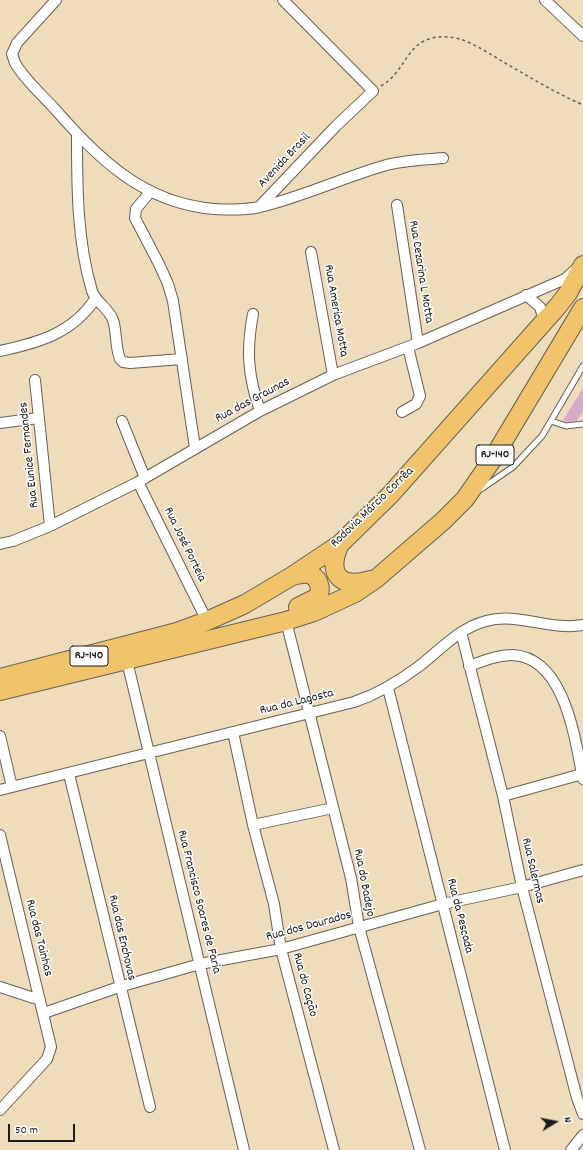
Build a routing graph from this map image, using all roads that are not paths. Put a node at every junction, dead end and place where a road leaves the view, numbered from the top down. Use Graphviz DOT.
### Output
graph roads {
  1 [pos="56,0"];
  2 [pos="283,0"];
  3 [pos="545,0"];
  4 [pos="583,36"];
  5 [pos="77,136"];
  6 [pos="443,158"];
  7 [pos="150,192"];
  8 [pos="397,205"];
  9 [pos="259,207"];
  10 [pos="311,252"];
  11 [pos="583,264"];
  12 [pos="526,295"];
  13 [pos="95,299"];
  14 [pos="583,308"];
  15 [pos="253,314"];
  16 [pos="544,321"];
  17 [pos="413,345"];
  18 [pos="0,351"];
  19 [pos="182,359"];
  20 [pos="583,366"];
  21 [pos="333,375"];
  22 [pos="35,380"];
  23 [pos="260,411"];
  24 [pos="402,412"];
  25 [pos="38,418"];
  26 [pos="122,421"];
  27 [pos="551,421"];
  28 [pos="0,423"];
  29 [pos="583,424"];
  30 [pos="195,448"];
  31 [pos="142,480"];
  32 [pos="465,499"];
  33 [pos="50,526"];
  34 [pos="0,544"];
  35 [pos="340,544"];
  36 [pos="292,576"];
  37 [pos="376,578"];
  38 [pos="207,621"];
  39 [pos="278,622"];
  40 [pos="583,625"];
  41 [pos="461,632"];
  42 [pos="127,660"];
  43 [pos="469,666"];
  44 [pos="0,678"];
  45 [pos="388,688"];
  46 [pos="0,691"];
  47 [pos="309,713"];
  48 [pos="233,732"];
  49 [pos="0,736"];
  50 [pos="149,752"];
  51 [pos="69,774"];
  52 [pos="583,776"];
  53 [pos="12,787"];
  54 [pos="0,790"];
  55 [pos="503,796"];
  56 [pos="333,808"];
  57 [pos="253,825"];
  58 [pos="0,835"];
  59 [pos="583,870"];
  60 [pos="522,887"];
  61 [pos="443,904"];
  62 [pos="359,927"];
  63 [pos="281,949"];
  64 [pos="200,964"];
  65 [pos="119,986"];
  66 [pos="0,987"];
  67 [pos="40,1000"];
  68 [pos="44,1013"];
  69 [pos="150,1107"];
  70 [pos="0,1110"];
  71 [pos="583,1114"];
  72 [pos="583,1135"];
  73 [pos="244,1150"];
  74 [pos="334,1150"];
  75 [pos="420,1150"];
  76 [pos="505,1150"];
  77 [pos="571,1150"];
  1 -- 5 [label="street, Avenida Brasil"];
  2 -- 9 [label="street, Avenida Brasil"];
  3 -- 4 [label="street"];
  5 -- 7 [label="street, Avenida Brasil"];
  5 -- 13 [label="street"];
  6 -- 9 [label="street"];
  7 -- 9 [label="street, Avenida Brasil"];
  7 -- 19 [label="street"];
  8 -- 17 [label="street, Rua Cezarina L Motta"];
  10 -- 21 [label="street, Rua America Motta"];
  11 -- 12 [label="street, Rua das Graunas"];
  11 -- 16 [label="highway, Rodovia Márcio Corrêa / RJ-140"];
  12 -- 16 [label="street"];
  12 -- 17 [label="street, Rua das Graunas"];
  13 -- 18 [label="street"];
  13 -- 19 [label="street"];
  14 -- 32 [label="highway, RJ-140"];
  15 -- 23 [label="street"];
  16 -- 35 [label="highway, Rodovia Márcio Corrêa / RJ-140"];
  17 -- 21 [label="street, Rua das Graunas"];
  17 -- 24 [label="street, Rua Cezarina L Motta"];
  19 -- 30 [label="street"];
  20 -- 27 [label="lane"];
  21 -- 23 [label="street, Rua das Graunas"];
  22 -- 25 [label="street, Rua Eunice Fernandes"];
  23 -- 30 [label="street, Rua das Graunas"];
  25 -- 28 [label="street"];
  25 -- 33 [label="street, Rua Eunice Fernandes"];
  26 -- 31 [label="street, Rua José Porteia"];
  27 -- 29 [label="lane"];
  27 -- 32 [label="lane"];
  30 -- 31 [label="street, Rua das Graunas"];
  31 -- 33 [label="street, Rua das Graunas"];
  31 -- 38 [label="street, Rua José Porteia"];
  32 -- 37 [label="highway, RJ-140"];
  33 -- 34 [label="street, Rua das Graunas"];
  35 -- 36 [label="highway, Rodovia Márcio Corrêa / RJ-140"];
  35 -- 37 [label="highway"];
  36 -- 38 [label="highway, Rodovia Márcio Corrêa / RJ-140"];
  36 -- 39 [label="highway"];
  37 -- 39 [label="highway, RJ-140"];
  38 -- 44 [label="highway, Rodovia Márcio Corrêa / RJ-140"];
  39 -- 42 [label="highway, RJ-140"];
  39 -- 47 [label="street, Rua do Badejo"];
  40 -- 41 [label="street, Rua da Lagosta"];
  41 -- 43 [label="street, Rua Salermas"];
  41 -- 45 [label="street, Rua da Lagosta"];
  42 -- 46 [label="highway, RJ-140"];
  42 -- 50 [label="street, Rua Francisco Soares de Faria"];
  43 -- 52 [label="street"];
  43 -- 55 [label="street, Rua Salermas"];
  45 -- 47 [label="street, Rua da Lagosta"];
  45 -- 61 [label="street, Rua da Pescada"];
  47 -- 48 [label="street, Rua da Lagosta"];
  47 -- 56 [label="street, Rua do Badejo"];
  48 -- 50 [label="street, Rua da Lagosta"];
  48 -- 57 [label="street, Rua do Cação"];
  49 -- 53 [label="street"];
  50 -- 51 [label="street, Rua da Lagosta"];
  50 -- 64 [label="street, Rua Francisco Soares de Faria"];
  51 -- 53 [label="street, Rua da Lagosta"];
  51 -- 65 [label="street, Rua das Enchovas"];
  52 -- 55 [label="street"];
  53 -- 54 [label="street, Rua da Lagosta"];
  55 -- 60 [label="street, Rua Salermas"];
  56 -- 57 [label="street"];
  56 -- 62 [label="street, Rua do Badejo"];
  57 -- 63 [label="street, Rua do Cação"];
  58 -- 67 [label="street, Rua das Tainhas"];
  59 -- 60 [label="street, Rua dos Dourados"];
  60 -- 61 [label="street, Rua dos Dourados"];
  60 -- 71 [label="street, Rua Salermas"];
  61 -- 62 [label="street, Rua dos Dourados"];
  61 -- 76 [label="street, Rua da Pescada"];
  62 -- 63 [label="street, Rua dos Dourados"];
  62 -- 75 [label="street, Rua do Badejo"];
  63 -- 64 [label="street, Rua dos Dourados"];
  63 -- 74 [label="street, Rua do Cação"];
  64 -- 65 [label="street, Rua dos Dourados"];
  64 -- 73 [label="street, Rua Francisco Soares de Faria"];
  65 -- 68 [label="street, Rua dos Dourados"];
  65 -- 69 [label="street, Rua das Enchovas"];
  66 -- 67 [label="street"];
  67 -- 68 [label="street, Rua das Tainhas"];
  68 -- 70 [label="street, Rua das Tainhas"];
  72 -- 77 [label="street"];
}
